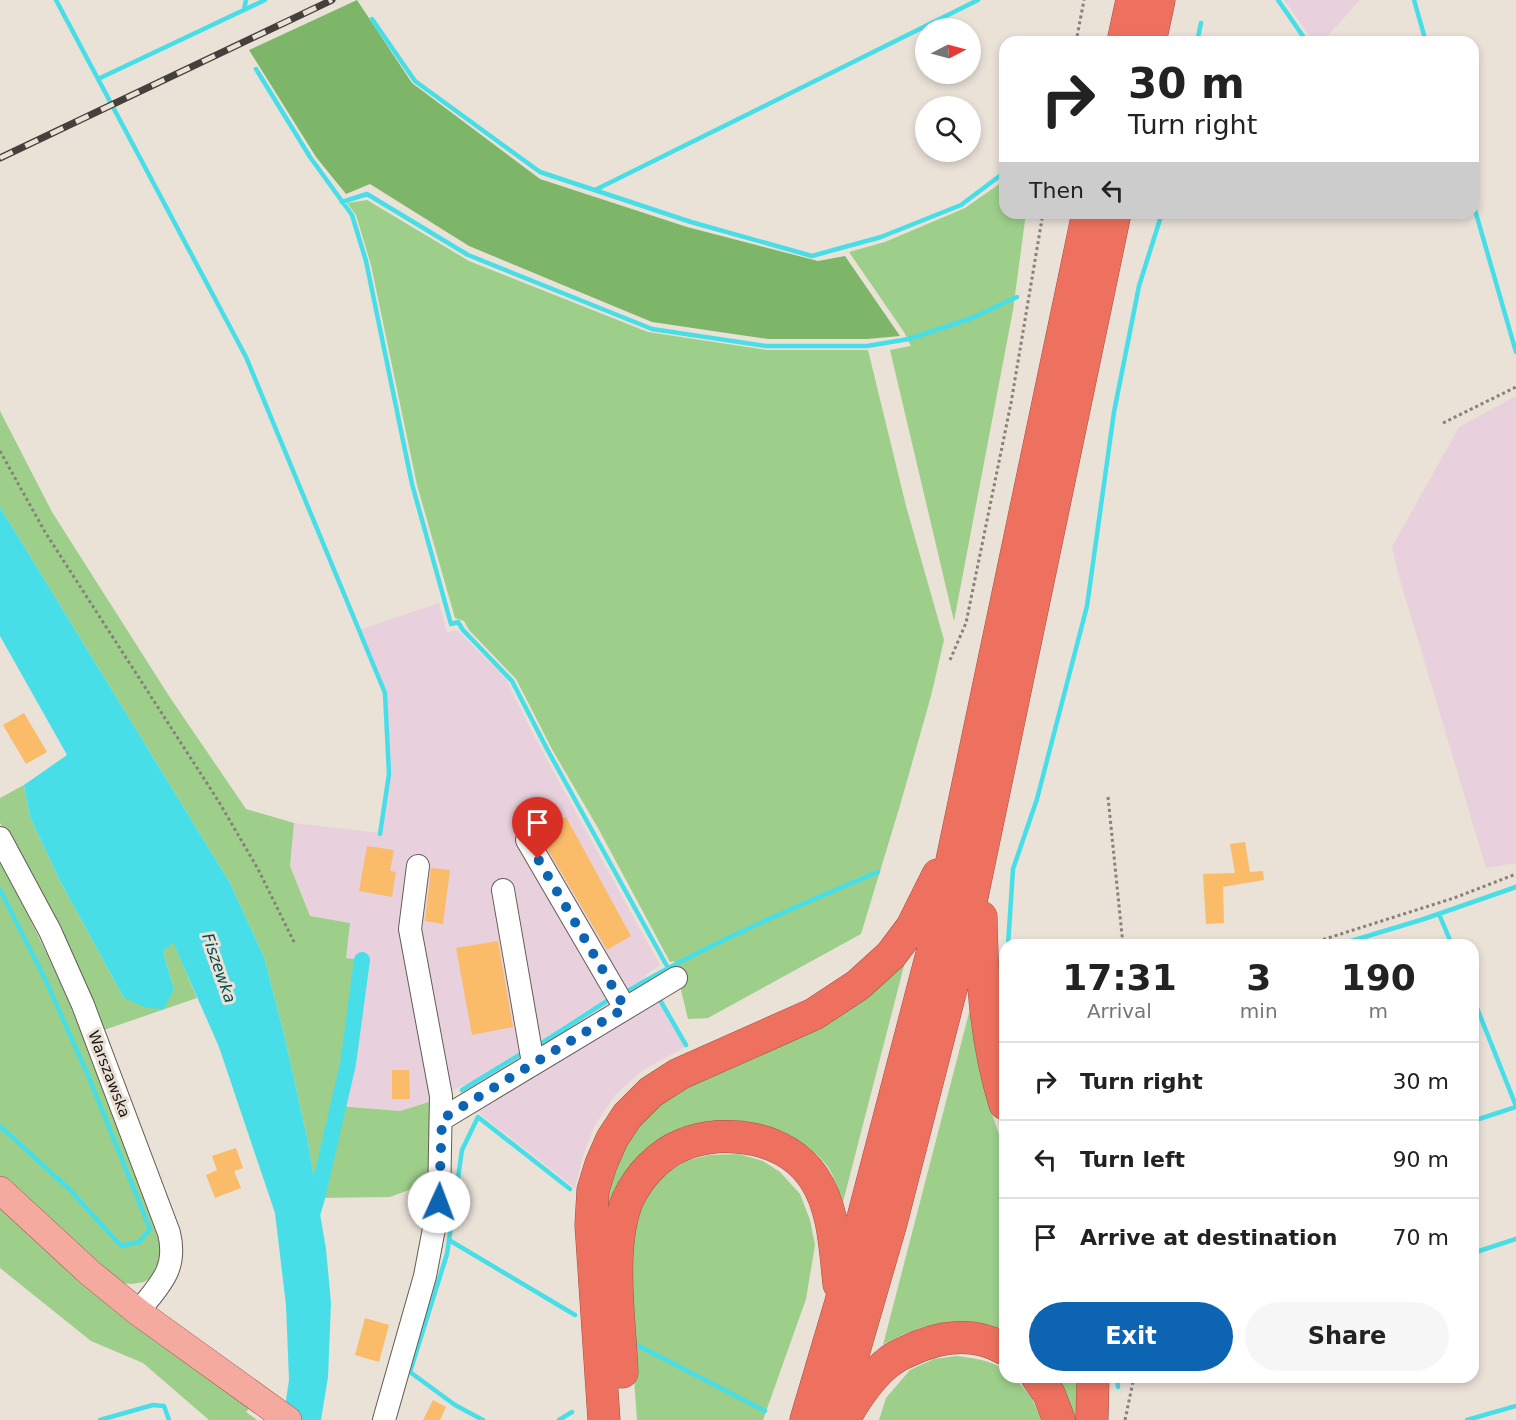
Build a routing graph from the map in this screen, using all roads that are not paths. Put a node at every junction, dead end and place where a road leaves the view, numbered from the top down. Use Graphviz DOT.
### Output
graph roads {
  1 [pos="1132,0"];
  2 [pos="1159,0"];
  3 [pos="1124,36"];
  4 [pos="1151,36"];
  5 [pos="1087,219"];
  6 [pos="1114,219"];
  7 [pos="958,834"];
  8 [pos="0,838"];
  9 [pos="528,840"];
  10 [pos="981,857"];
  11 [pos="418,866"];
  12 [pos="503,890"];
  13 [pos="676,978"];
  14 [pos="625,1008"];
  15 [pos="533,1063"];
  16 [pos="999,1080"];
  17 [pos="442,1119"];
  18 [pos="0,1190"];
  19 [pos="841,1302"];
  20 [pos="138,1312"];
  21 [pos="999,1347"];
  22 [pos="1041,1383"];
  23 [pos="1093,1383"];
  24 [pos="288,1420"];
  25 [pos="384,1420"];
  26 [pos="604,1420"];
  27 [pos="625,1420"];
  28 [pos="806,1420"];
  29 [pos="834,1420"];
  30 [pos="843,1420"];
  31 [pos="1059,1420"];
  32 [pos="1092,1420"];
  1 -- 3 [label="highway"];
  2 -- 4 [label="highway"];
  5 -- 7 [label="highway"];
  6 -- 10 [label="highway"];
  7 -- 19 [label="highway"];
  7 -- 26 [label="highway"];
  8 -- 20 [label="lane, Warszawska"];
  9 -- 14 [label="lane"];
  10 -- 16 [label="highway"];
  10 -- 29 [label="highway"];
  11 -- 17 [label="lane"];
  12 -- 15 [label="lane"];
  13 -- 14 [label="lane"];
  14 -- 15 [label="lane"];
  15 -- 17 [label="lane"];
  17 -- 25 [label="lane"];
  18 -- 20 [label="main road"];
  19 -- 27 [label="highway"];
  19 -- 28 [label="highway"];
  20 -- 24 [label="main road"];
  21 -- 30 [label="highway"];
  22 -- 31 [label="highway"];
  23 -- 32 [label="highway"];
}
